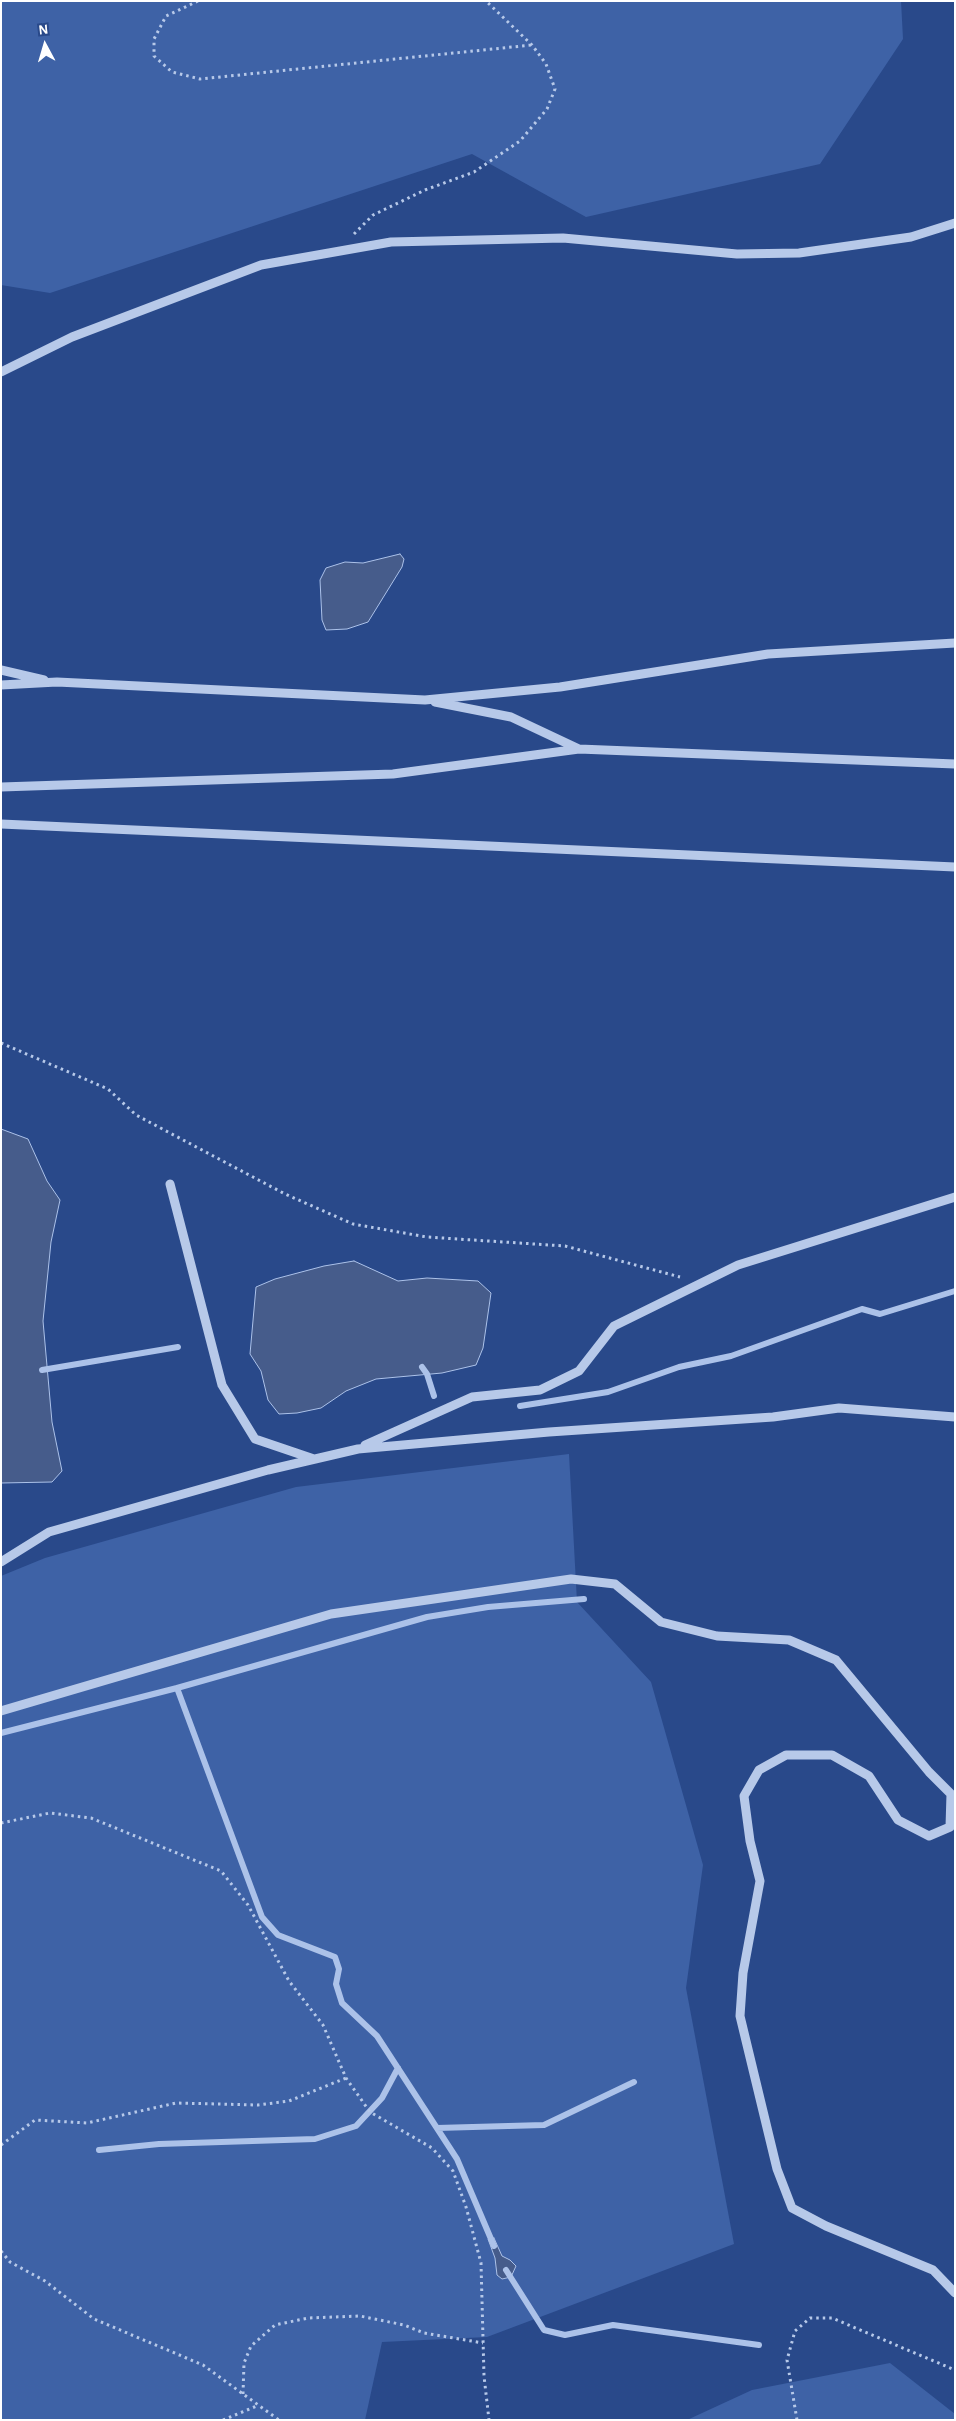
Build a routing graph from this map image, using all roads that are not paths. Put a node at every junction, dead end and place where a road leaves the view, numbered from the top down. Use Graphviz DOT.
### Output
graph roads {
  1 [pos="955,223"];
  2 [pos="1,372"];
  3 [pos="955,642"];
  4 [pos="1,670"];
  5 [pos="56,682"];
  6 [pos="1,685"];
  7 [pos="425,700"];
  8 [pos="579,749"];
  9 [pos="955,764"];
  10 [pos="1,787"];
  11 [pos="1,824"];
  12 [pos="955,867"];
  13 [pos="170,1184"];
  14 [pos="955,1196"];
  15 [pos="955,1417"];
  16 [pos="358,1449"];
  17 [pos="314,1459"];
  18 [pos="1,1562"];
  19 [pos="1,1711"];
  20 [pos="952,1829"];
  21 [pos="955,2293"];
  1 -- 2 [label="lane"];
  3 -- 7 [label="lane"];
  4 -- 5 [label="lane"];
  5 -- 6 [label="lane"];
  5 -- 7 [label="lane"];
  7 -- 8 [label="lane"];
  8 -- 9 [label="lane"];
  8 -- 10 [label="lane"];
  11 -- 12 [label="lane"];
  13 -- 17 [label="lane"];
  14 -- 16 [label="lane"];
  15 -- 16 [label="lane"];
  16 -- 17 [label="lane"];
  17 -- 18 [label="lane"];
  19 -- 20 [label="lane"];
  20 -- 21 [label="lane"];
}
